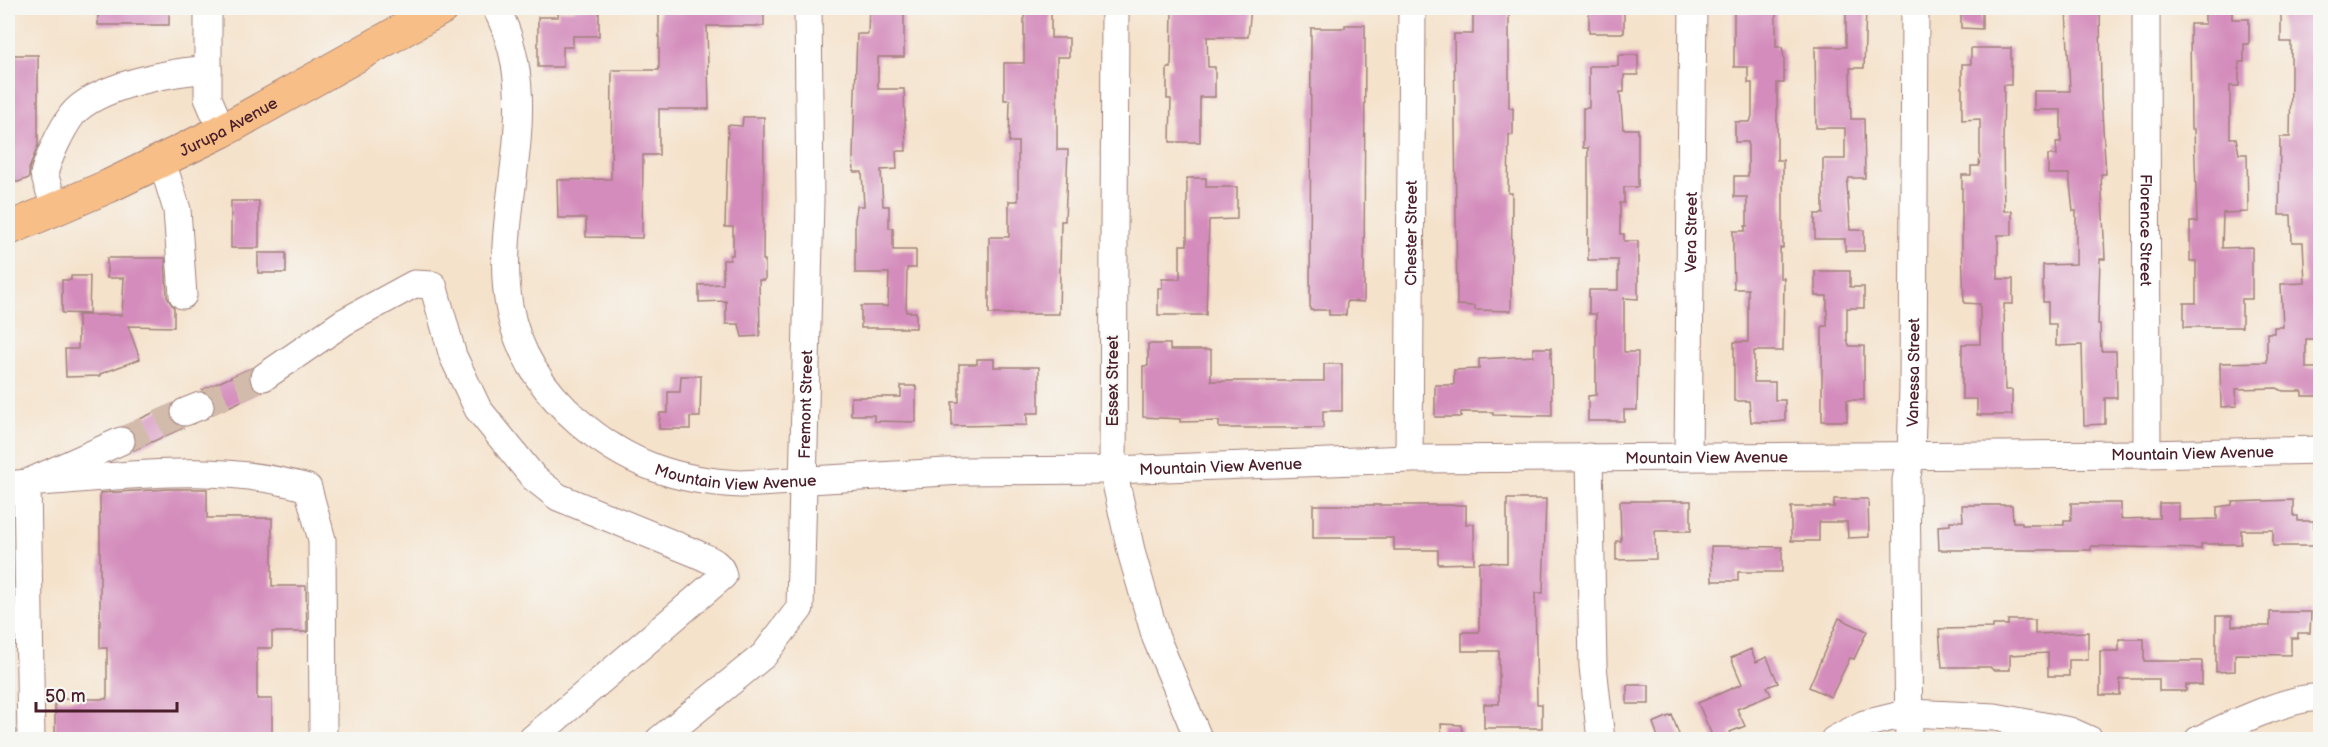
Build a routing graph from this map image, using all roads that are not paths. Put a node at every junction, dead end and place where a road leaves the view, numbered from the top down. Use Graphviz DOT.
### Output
graph roads {
  1 [pos="208,8"];
  2 [pos="442,8"];
  3 [pos="496,8"];
  4 [pos="808,8"];
  5 [pos="1115,8"];
  6 [pos="1412,8"];
  7 [pos="1693,8"];
  8 [pos="1915,8"];
  9 [pos="2146,8"];
  10 [pos="208,70"];
  11 [pos="222,131"];
  12 [pos="162,161"];
  13 [pos="60,207"];
  14 [pos="8,229"];
  15 [pos="183,295"];
  16 [pos="264,377"];
  17 [pos="122,441"];
  18 [pos="2320,450"];
  19 [pos="2147,454"];
  20 [pos="1911,455"];
  21 [pos="1688,456"];
  22 [pos="1589,457"];
  23 [pos="1409,459"];
  24 [pos="1113,470"];
  25 [pos="803,479"];
  26 [pos="17,484"];
  27 [pos="19,692"];
  28 [pos="2320,698"];
  29 [pos="1909,726"];
  30 [pos="31,740"];
  31 [pos="322,740"];
  32 [pos="531,740"];
  33 [pos="659,740"];
  34 [pos="1199,740"];
  35 [pos="1601,740"];
  36 [pos="1834,740"];
  37 [pos="2090,740"];
  38 [pos="2198,740"];
  1 -- 10 [label="street"];
  2 -- 11 [label="main road, Jurupa Avenue"];
  3 -- 25 [label="street, Mountain View Avenue"];
  4 -- 25 [label="street, Fremont Street"];
  5 -- 24 [label="street, Essex Street"];
  6 -- 23 [label="street, Chester Street"];
  7 -- 21 [label="street, Vera Street"];
  8 -- 20 [label="street, Vanessa Street"];
  9 -- 19 [label="street, Florence Street"];
  10 -- 11 [label="street"];
  10 -- 13 [label="street"];
  11 -- 12 [label="main road, Jurupa Avenue"];
  12 -- 13 [label="main road, Jurupa Avenue"];
  12 -- 15 [label="street"];
  13 -- 14 [label="main road, Jurupa Avenue"];
  16 -- 32 [label="street"];
  17 -- 26 [label="street"];
  18 -- 19 [label="street, Mountain View Avenue"];
  19 -- 20 [label="street, Mountain View Avenue"];
  20 -- 21 [label="street, Mountain View Avenue"];
  20 -- 29 [label="street, Vanessa Street"];
  21 -- 22 [label="street, Mountain View Avenue"];
  22 -- 23 [label="street, Mountain View Avenue"];
  22 -- 35 [label="street"];
  23 -- 24 [label="street, Mountain View Avenue"];
  24 -- 25 [label="street, Mountain View Avenue"];
  24 -- 34 [label="street, Essex Street"];
  25 -- 33 [label="street, Fremont Street"];
  26 -- 27 [label="street"];
  26 -- 31 [label="street"];
  27 -- 30 [label="street"];
  28 -- 38 [label="street"];
  29 -- 36 [label="street"];
  29 -- 37 [label="street"];
}
